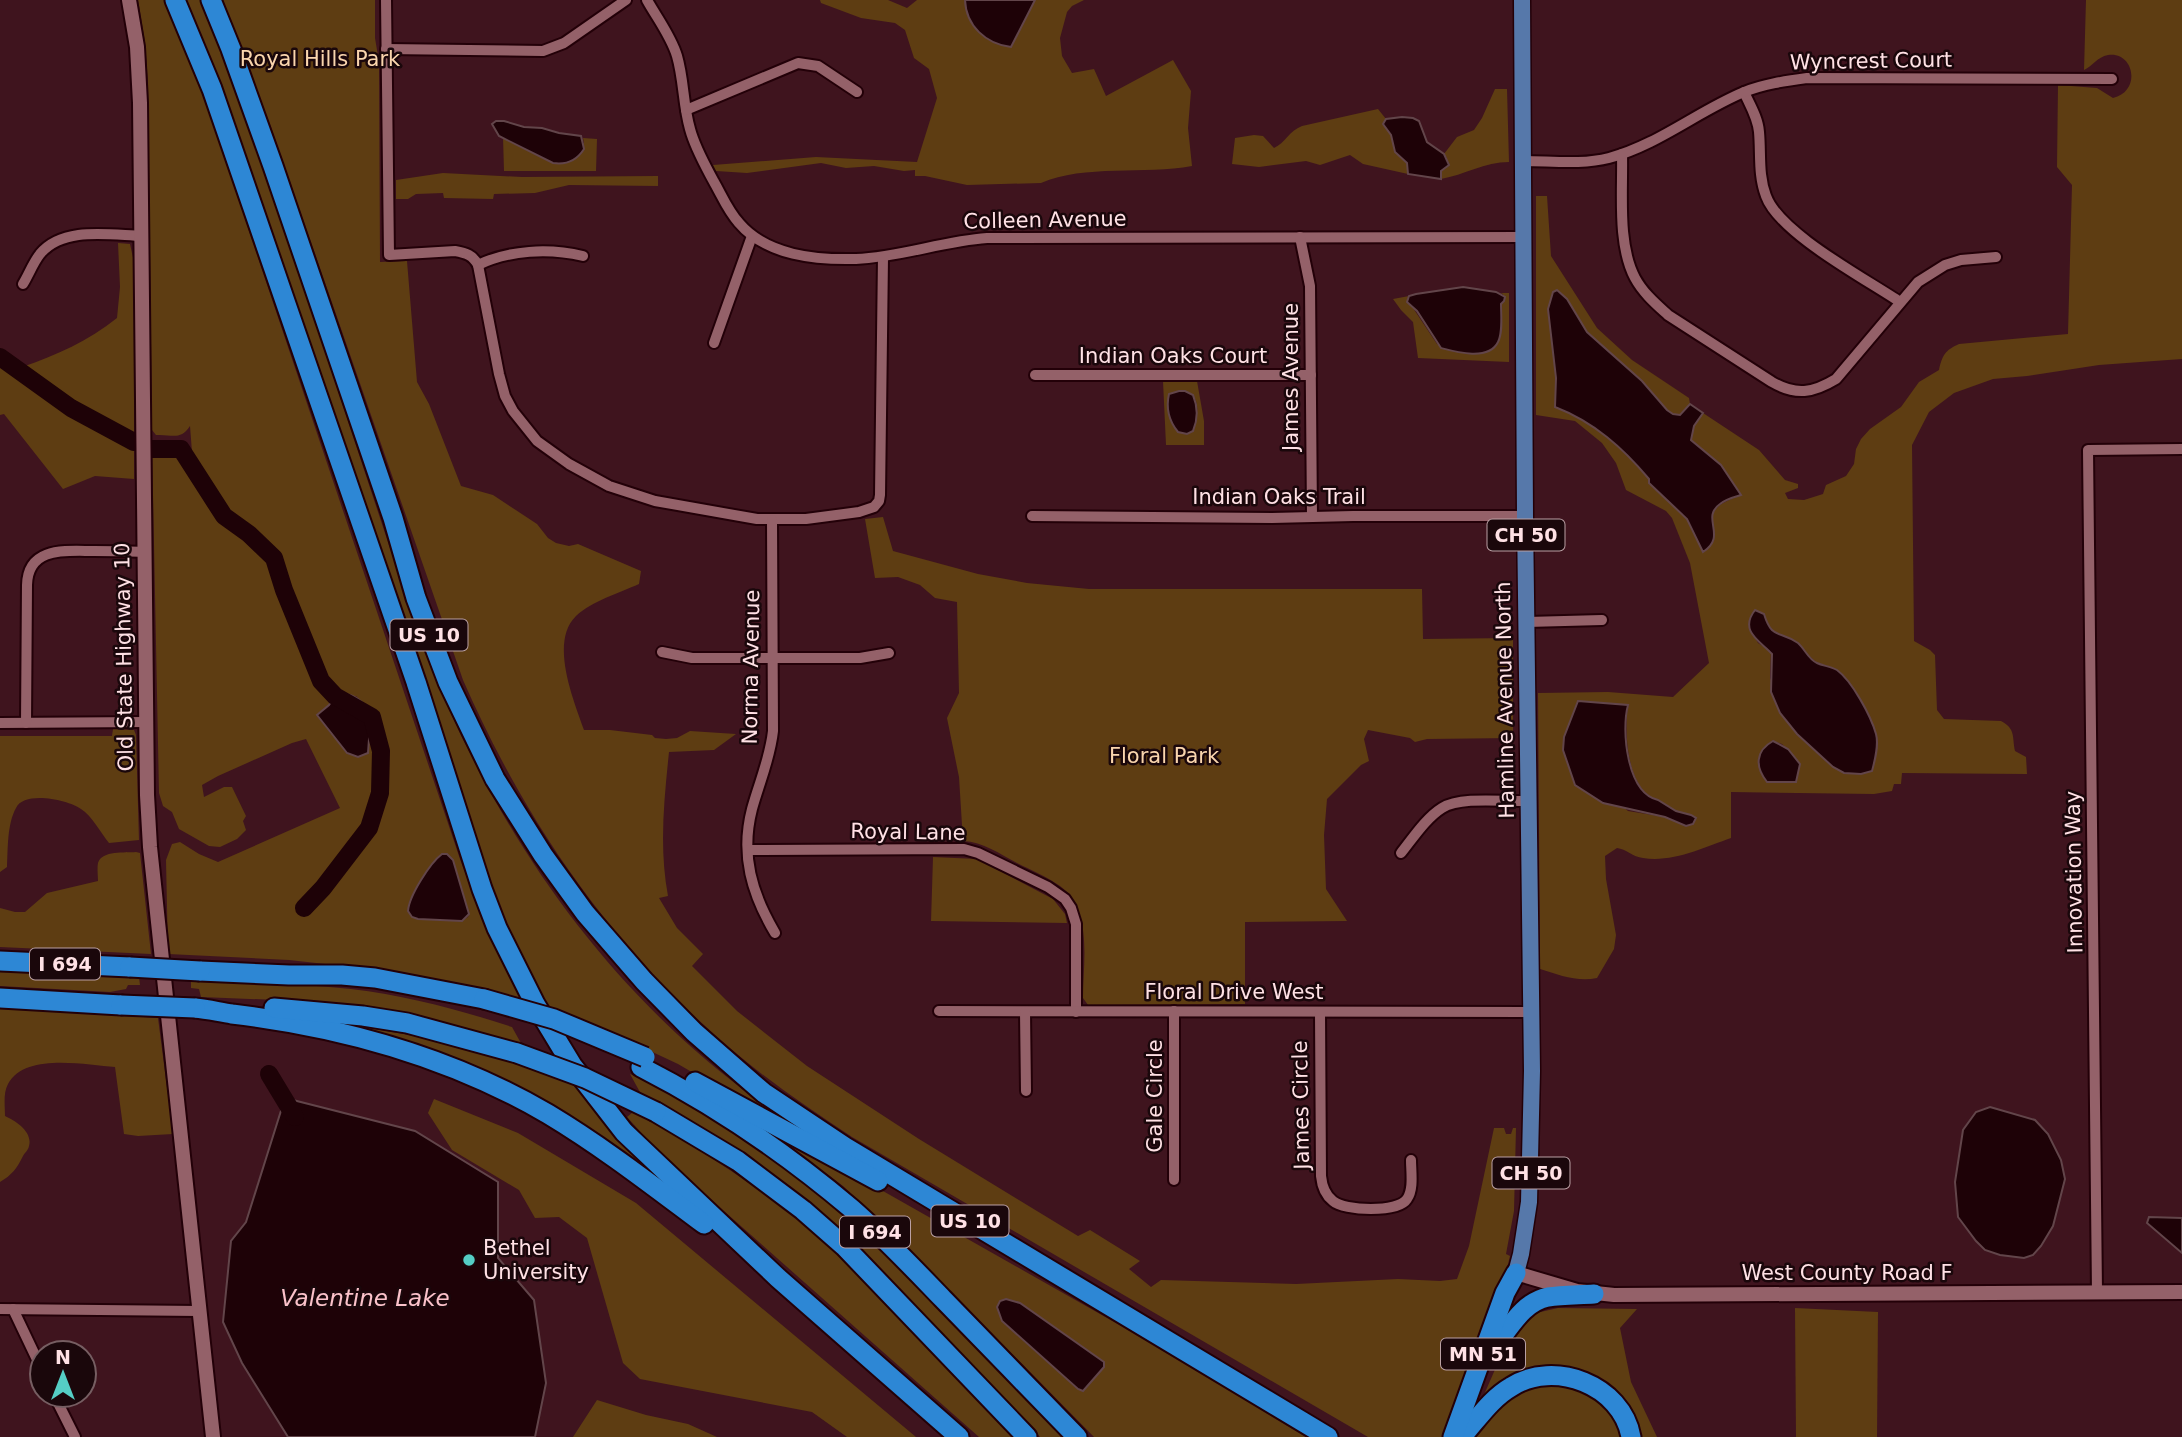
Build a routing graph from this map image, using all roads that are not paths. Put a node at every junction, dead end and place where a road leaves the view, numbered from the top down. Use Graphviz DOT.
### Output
graph roads {
  1 [pos="129,0"];
  2 [pos="175,0"];
  3 [pos="211,0"];
  4 [pos="386,0"];
  5 [pos="626,0"];
  6 [pos="647,0"];
  7 [pos="1522,0"];
  8 [pos="386,49"];
  9 [pos="2112,79"];
  10 [pos="857,92"];
  11 [pos="1744,92"];
  12 [pos="686,110"];
  13 [pos="1622,154"];
  14 [pos="1524,161"];
  15 [pos="142,236"];
  16 [pos="752,236"];
  17 [pos="1300,237"];
  18 [pos="1524,237"];
  19 [pos="583,256"];
  20 [pos="883,257"];
  21 [pos="1996,257"];
  22 [pos="478,265"];
  23 [pos="23,284"];
  24 [pos="1900,302"];
  25 [pos="714,343"];
  26 [pos="1035,375"];
  27 [pos="1311,375"];
  28 [pos="2182,449"];
  29 [pos="1032,516"];
  30 [pos="1525,516"];
  31 [pos="1312,517"];
  32 [pos="772,520"];
  33 [pos="144,552"];
  34 [pos="1602,620"];
  35 [pos="1527,622"];
  36 [pos="662,653"];
  37 [pos="889,653"];
  38 [pos="772,657"];
  39 [pos="146,722"];
  40 [pos="0,723"];
  41 [pos="26,723"];
  42 [pos="1528,801"];
  43 [pos="748,850"];
  44 [pos="1401,853"];
  45 [pos="775,933"];
  46 [pos="0,961"];
  47 [pos="0,998"];
  48 [pos="201,1008"];
  49 [pos="939,1011"];
  50 [pos="1174,1011"];
  51 [pos="1026,1012"];
  52 [pos="1076,1012"];
  53 [pos="1320,1012"];
  54 [pos="1530,1012"];
  55 [pos="643,1062"];
  56 [pos="1026,1091"];
  57 [pos="1411,1160"];
  58 [pos="1174,1180"];
  59 [pos="1516,1273"];
  60 [pos="778,1278"];
  61 [pos="2182,1292"];
  62 [pos="2097,1293"];
  63 [pos="1594,1294"];
  64 [pos="1095,1296"];
  65 [pos="0,1309"];
  66 [pos="13,1310"];
  67 [pos="199,1311"];
  68 [pos="28,1341"];
  69 [pos="1498,1342"];
  70 [pos="1280,1408"];
  71 [pos="61,1409"];
  72 [pos="1461,1436"];
  73 [pos="75,1437"];
  74 [pos="213,1437"];
  75 [pos="958,1437"];
  76 [pos="1027,1437"];
  77 [pos="1077,1437"];
  78 [pos="1328,1437"];
  79 [pos="1335,1437"];
  80 [pos="1631,1437"];
  1 -- 15 [label="street, Old State Highway 10"];
  2 -- 60 [label="highway, US 10"];
  3 -- 64 [label="highway, US 10"];
  4 -- 8 [label="street"];
  5 -- 8 [label="street"];
  6 -- 12 [label="street, Colleen Avenue"];
  7 -- 14 [label="main road, Hamline Avenue North / CH 50"];
  8 -- 22 [label="street"];
  9 -- 11 [label="street, Wyncrest Court"];
  10 -- 12 [label="street"];
  11 -- 13 [label="street, Wyncrest Court"];
  11 -- 24 [label="street"];
  12 -- 16 [label="street, Colleen Avenue"];
  13 -- 14 [label="street, Wyncrest Court"];
  13 -- 24 [label="street"];
  14 -- 18 [label="main road, Hamline Avenue North / CH 50"];
  15 -- 23 [label="street"];
  15 -- 33 [label="street, Old State Highway 10"];
  16 -- 20 [label="street, Colleen Avenue"];
  16 -- 25 [label="street"];
  17 -- 18 [label="street, Colleen Avenue"];
  17 -- 20 [label="street, Colleen Avenue"];
  17 -- 27 [label="street, James Avenue"];
  18 -- 30 [label="main road, Hamline Avenue North / CH 50"];
  19 -- 22 [label="street"];
  20 -- 32 [label="street"];
  21 -- 24 [label="street"];
  22 -- 32 [label="street"];
  26 -- 27 [label="street, Indian Oaks Court"];
  27 -- 31 [label="street, James Avenue"];
  28 -- 62 [label="street, Innovation Way"];
  29 -- 31 [label="street, Indian Oaks Trail"];
  30 -- 31 [label="street, Indian Oaks Trail"];
  30 -- 35 [label="main road, Hamline Avenue North / CH 50"];
  32 -- 38 [label="street, Norma Avenue"];
  33 -- 39 [label="street, Old State Highway 10"];
  33 -- 41 [label="street"];
  34 -- 35 [label="street"];
  35 -- 42 [label="main road, Hamline Avenue North / CH 50"];
  36 -- 38 [label="street"];
  37 -- 38 [label="street"];
  38 -- 43 [label="street, Norma Avenue"];
  39 -- 41 [label="street"];
  39 -- 67 [label="street, Old State Highway 10"];
  40 -- 41 [label="street"];
  42 -- 44 [label="street"];
  42 -- 54 [label="main road, Hamline Avenue North / CH 50"];
  43 -- 45 [label="street, Norma Avenue"];
  43 -- 52 [label="street, Royal Lane"];
  46 -- 55 [label="highway, I 694, bridge"];
  47 -- 48 [label="highway, I 694, bridge"];
  48 -- 60 [label="highway"];
  48 -- 76 [label="highway, I 694, bridge"];
  49 -- 51 [label="street, Floral Drive West"];
  50 -- 52 [label="street, Floral Drive West"];
  50 -- 53 [label="street, Floral Drive West"];
  50 -- 58 [label="street, Gale Circle"];
  51 -- 52 [label="street, Floral Drive West"];
  51 -- 56 [label="street"];
  53 -- 54 [label="street, Floral Drive West"];
  53 -- 57 [label="street, James Circle"];
  54 -- 59 [label="main road, Hamline Avenue North / CH 50"];
  55 -- 64 [label="highway"];
  55 -- 77 [label="highway, I 694"];
  59 -- 63 [label="street, West County Road F"];
  59 -- 69 [label="highway, Hamline Avenue North / MN 51"];
  59 -- 72 [label="highway, Hamline Avenue North / MN 51"];
  60 -- 75 [label="highway, US 10"];
  61 -- 62 [label="street, West County Road F"];
  62 -- 63 [label="street, West County Road F"];
  63 -- 69 [label="highway"];
  64 -- 70 [label="highway, US 10"];
  65 -- 66 [label="street"];
  66 -- 67 [label="street"];
  66 -- 68 [label="street"];
  67 -- 74 [label="street, Old State Highway 10"];
  69 -- 72 [label="highway, Hamline Avenue North / MN 51"];
  70 -- 78 [label="highway, US 10"];
  70 -- 79 [label="highway"];
  71 -- 73 [label="street"];
  72 -- 80 [label="highway"];
}
